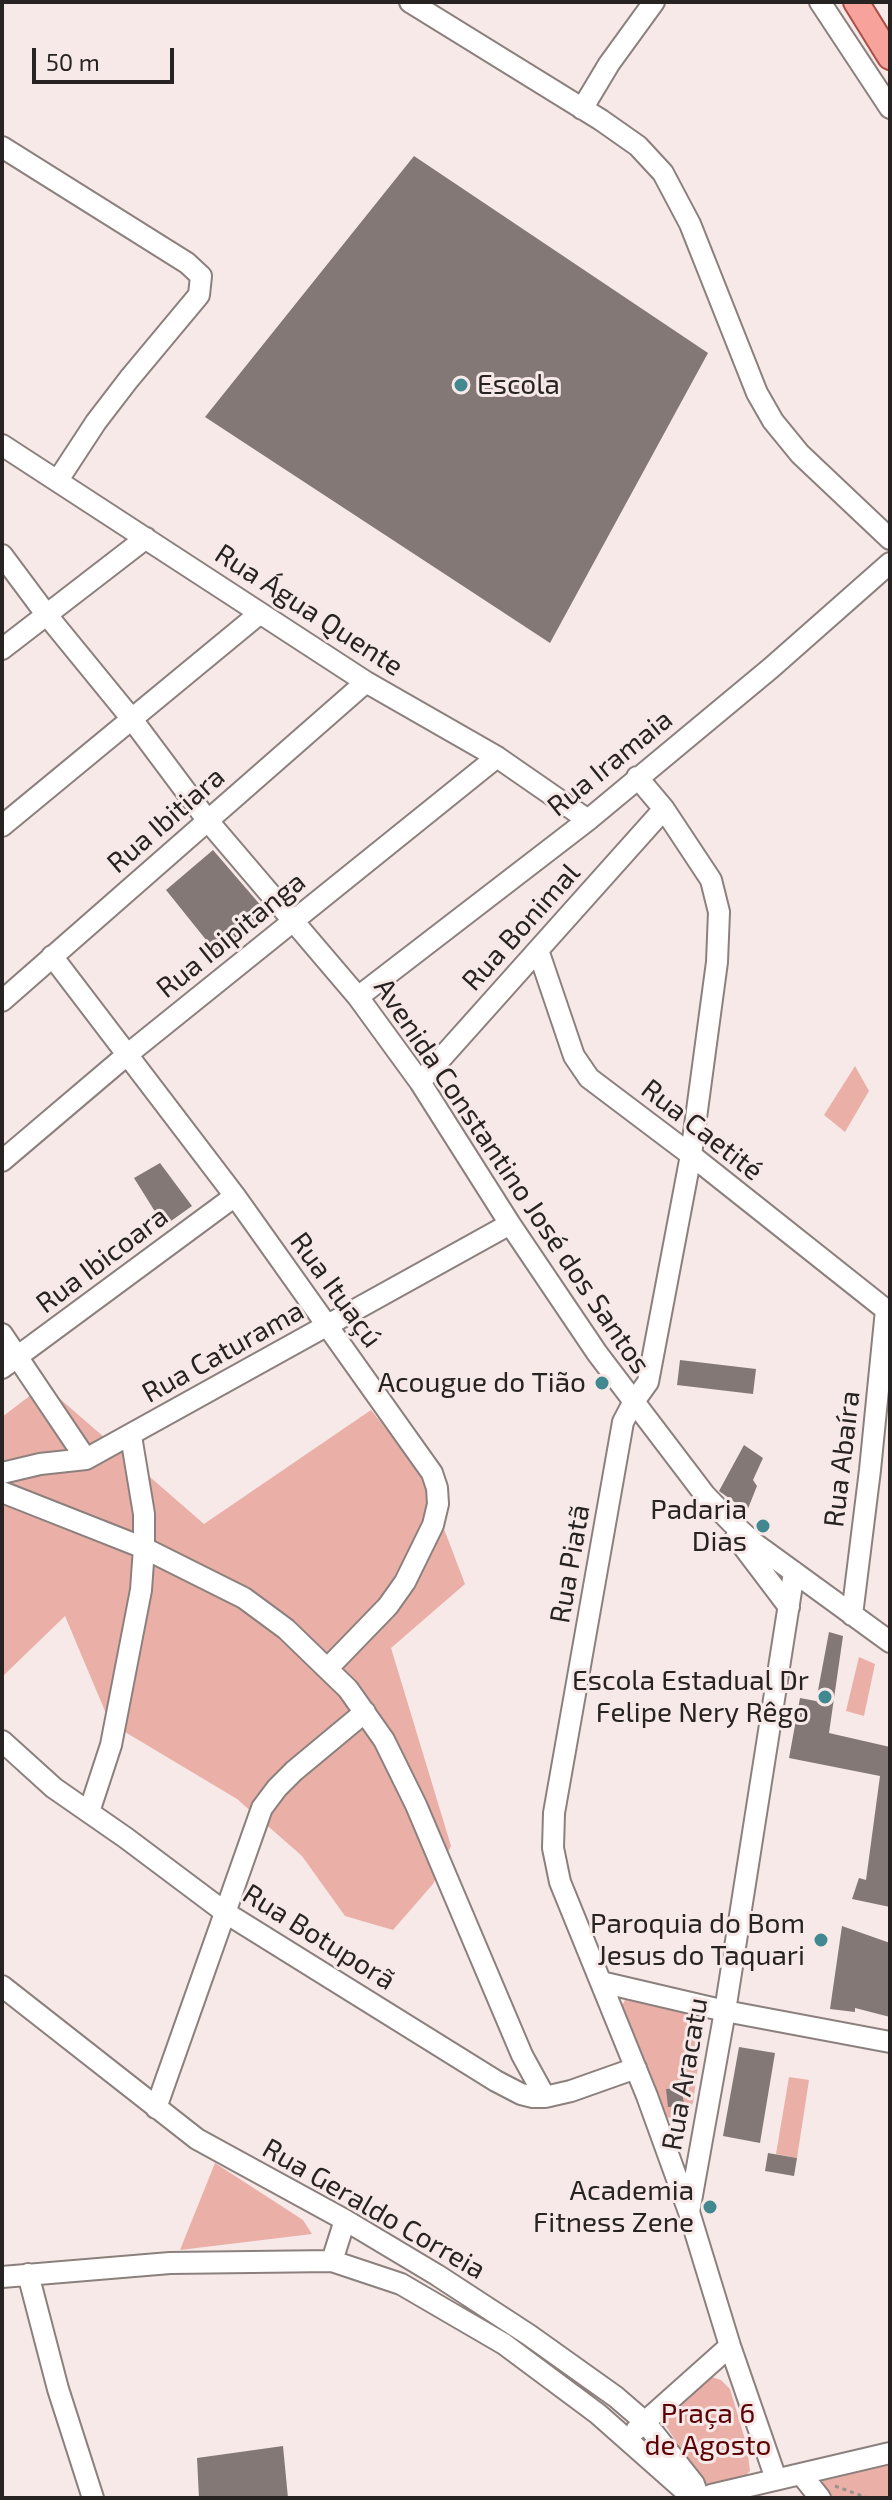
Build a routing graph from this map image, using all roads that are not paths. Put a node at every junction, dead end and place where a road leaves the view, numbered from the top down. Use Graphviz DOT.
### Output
graph roads {
  1 [pos="410,2"];
  2 [pos="654,2"];
  3 [pos="820,2"];
  4 [pos="856,2"];
  5 [pos="890,57"];
  6 [pos="890,108"];
  7 [pos="582,109"];
  8 [pos="2,147"];
  9 [pos="5,452"];
  10 [pos="58,480"];
  11 [pos="146,538"];
  12 [pos="890,539"];
  13 [pos="2,555"];
  14 [pos="890,563"];
  15 [pos="46,614"];
  16 [pos="259,614"];
  17 [pos="2,649"];
  18 [pos="366,682"];
  19 [pos="131,718"];
  20 [pos="497,757"];
  21 [pos="637,777"];
  22 [pos="664,809"];
  23 [pos="588,820"];
  24 [pos="208,821"];
  25 [pos="2,826"];
  26 [pos="293,922"];
  27 [pos="538,950"];
  28 [pos="52,956"];
  29 [pos="358,997"];
  30 [pos="2,1001"];
  31 [pos="128,1054"];
  32 [pos="420,1082"];
  33 [pos="691,1155"];
  34 [pos="2,1161"];
  35 [pos="235,1196"];
  36 [pos="510,1224"];
  37 [pos="888,1312"];
  38 [pos="328,1326"];
  39 [pos="2,1334"];
  40 [pos="10,1362"];
  41 [pos="633,1403"];
  42 [pos="131,1436"];
  43 [pos="86,1459"];
  44 [pos="2,1473"];
  45 [pos="2,1492"];
  46 [pos="731,1522"];
  47 [pos="144,1548"];
  48 [pos="794,1572"];
  49 [pos="789,1607"];
  50 [pos="852,1615"];
  51 [pos="890,1642"];
  52 [pos="328,1668"];
  53 [pos="365,1712"];
  54 [pos="2,1741"];
  55 [pos="89,1812"];
  56 [pos="226,1913"];
  57 [pos="601,1982"];
  58 [pos="2,1986"];
  59 [pos="725,2011"];
  60 [pos="890,2042"];
  61 [pos="636,2068"];
  62 [pos="545,2097"];
  63 [pos="156,2108"];
  64 [pos="689,2212"];
  65 [pos="345,2220"];
  66 [pos="332,2261"];
  67 [pos="28,2274"];
  68 [pos="2,2277"];
  69 [pos="730,2346"];
  70 [pos="645,2422"];
  71 [pos="626,2439"];
  72 [pos="890,2453"];
  73 [pos="801,2474"];
  74 [pos="776,2479"];
  75 [pos="93,2498"];
  76 [pos="696,2498"];
  77 [pos="707,2498"];
  78 [pos="820,2498"];
  1 -- 7 [label="street"];
  2 -- 7 [label="street"];
  3 -- 6 [label="street"];
  4 -- 5 [label="main road"];
  7 -- 12 [label="street"];
  8 -- 10 [label="street"];
  9 -- 10 [label="street, Rua Água Quente"];
  10 -- 11 [label="street, Rua Água Quente"];
  11 -- 15 [label="street"];
  11 -- 16 [label="street, Rua Água Quente"];
  13 -- 15 [label="street, Avenida Constantino José dos Santos"];
  14 -- 21 [label="street, Rua Iramaia"];
  15 -- 17 [label="street"];
  15 -- 19 [label="street, Avenida Constantino José dos Santos"];
  16 -- 18 [label="street, Rua Água Quente"];
  16 -- 19 [label="street"];
  18 -- 20 [label="street, Rua Água Quente"];
  18 -- 24 [label="street, Rua Ibitiara"];
  19 -- 24 [label="street, Avenida Constantino José dos Santos"];
  19 -- 25 [label="street"];
  20 -- 23 [label="street, Rua Água Quente"];
  20 -- 26 [label="street, Rua Ibipitanga"];
  21 -- 22 [label="street, Rua Piatã"];
  21 -- 23 [label="street, Rua Iramaia"];
  22 -- 27 [label="street, Rua Bonimal"];
  22 -- 33 [label="street, Rua Piatã"];
  23 -- 29 [label="street, Rua Iramaia"];
  24 -- 26 [label="street, Avenida Constantino José dos Santos"];
  24 -- 28 [label="street, Rua Ibitiara"];
  26 -- 29 [label="street, Avenida Constantino José dos Santos"];
  26 -- 31 [label="street, Rua Ibipitanga"];
  27 -- 32 [label="street, Rua Bonimal"];
  27 -- 33 [label="street, Rua Caetité"];
  28 -- 30 [label="street, Rua Ibitiara"];
  28 -- 31 [label="street, Rua Ituaçú"];
  29 -- 32 [label="street, Avenida Constantino José dos Santos"];
  31 -- 34 [label="street, Rua Ibipitanga"];
  31 -- 35 [label="street, Rua Ituaçú"];
  32 -- 36 [label="street, Avenida Constantino José dos Santos"];
  33 -- 37 [label="street, Rua Caetité"];
  33 -- 41 [label="street, Rua Piatã"];
  35 -- 38 [label="street, Rua Ituaçú"];
  35 -- 40 [label="street, Rua Ibicoara"];
  36 -- 38 [label="street, Rua Caturama"];
  36 -- 41 [label="street, Avenida Constantino José dos Santos"];
  37 -- 50 [label="street, Rua Abaíra"];
  38 -- 42 [label="street, Rua Caturama"];
  38 -- 52 [label="street, Rua Ituaçú"];
  39 -- 40 [label="street"];
  40 -- 43 [label="street"];
  41 -- 46 [label="street, Avenida Constantino José dos Santos"];
  41 -- 57 [label="street, Rua Piatã"];
  42 -- 43 [label="street, Rua Caturama"];
  42 -- 47 [label="street"];
  43 -- 44 [label="street"];
  45 -- 47 [label="street"];
  46 -- 48 [label="street, Avenida Constantino José dos Santos"];
  46 -- 49 [label="street"];
  47 -- 52 [label="street"];
  47 -- 55 [label="street"];
  48 -- 49 [label="street, Rua Aracatu"];
  48 -- 50 [label="street, Avenida Constantino José dos Santos"];
  49 -- 59 [label="street, Rua Aracatu"];
  50 -- 51 [label="street, Avenida Constantino José dos Santos"];
  52 -- 53 [label="street"];
  53 -- 56 [label="street"];
  53 -- 62 [label="street"];
  54 -- 55 [label="street, Rua Botuporã"];
  55 -- 56 [label="street, Rua Botuporã"];
  56 -- 62 [label="street, Rua Botuporã"];
  56 -- 63 [label="street"];
  57 -- 59 [label="street"];
  57 -- 61 [label="street, Rua Piatã"];
  58 -- 63 [label="street, Rua Geraldo Correia"];
  59 -- 60 [label="street"];
  59 -- 64 [label="street, Rua Aracatu"];
  61 -- 62 [label="street"];
  61 -- 64 [label="street, Rua Piatã"];
  63 -- 65 [label="street, Rua Geraldo Correia"];
  64 -- 69 [label="street, Rua Aracatu"];
  65 -- 66 [label="street"];
  65 -- 70 [label="street, Rua Geraldo Correia"];
  66 -- 67 [label="street, Rua Geraldo Correia"];
  66 -- 71 [label="street, Rua Geraldo Correia"];
  67 -- 68 [label="street, Rua Geraldo Correia"];
  67 -- 75 [label="street"];
  69 -- 70 [label="street"];
  69 -- 74 [label="street, Rua Aracatu"];
  70 -- 71 [label="street"];
  70 -- 76 [label="street, Rua Geraldo Correia"];
  71 -- 76 [label="street, Rua Geraldo Correia"];
  72 -- 73 [label="street"];
  73 -- 74 [label="street"];
  73 -- 78 [label="street"];
  74 -- 77 [label="street"];
}
